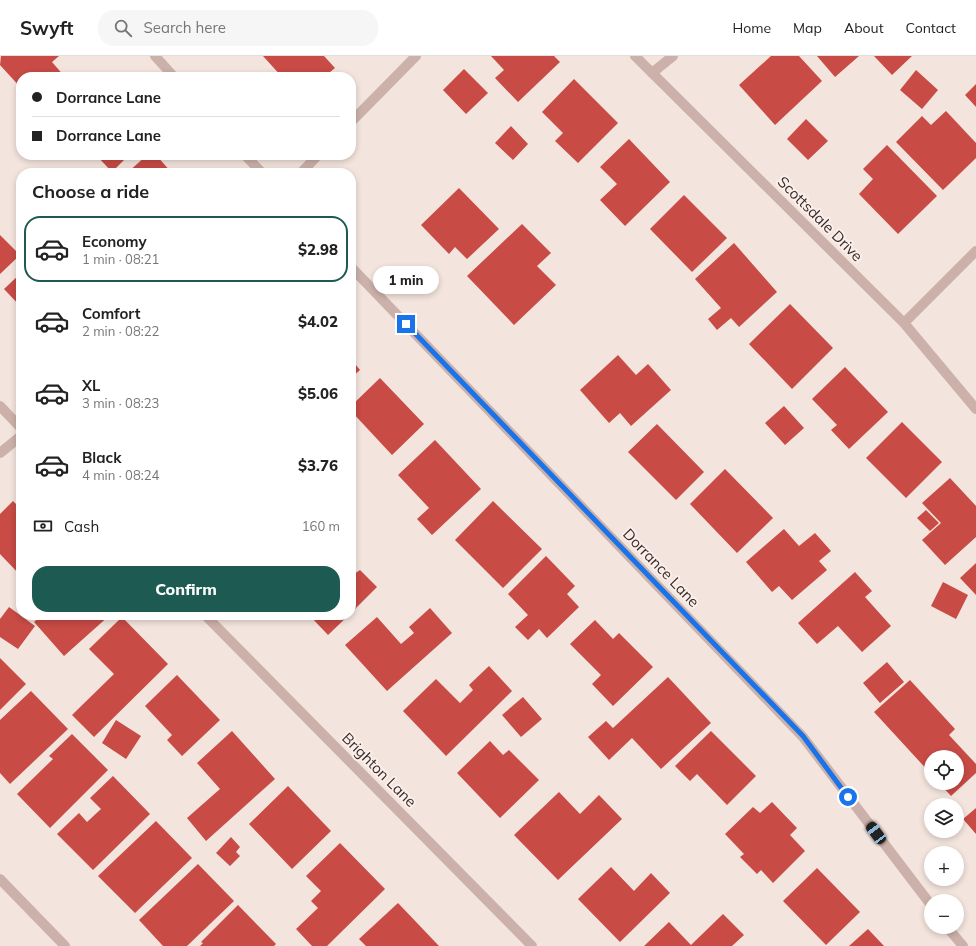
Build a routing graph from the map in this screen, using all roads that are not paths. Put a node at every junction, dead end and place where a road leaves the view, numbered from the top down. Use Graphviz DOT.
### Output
graph roads {
  1 [pos="155,56"];
  2 [pos="416,56"];
  3 [pos="635,56"];
  4 [pos="672,56"];
  5 [pos="169,72"];
  6 [pos="652,73"];
  7 [pos="356,117"];
  8 [pos="250,160"];
  9 [pos="313,160"];
  10 [pos="257,168"];
  11 [pos="305,168"];
  12 [pos="976,251"];
  13 [pos="356,272"];
  14 [pos="904,324"];
  15 [pos="0,406"];
  16 [pos="976,409"];
  17 [pos="16,423"];
  18 [pos="16,440"];
  19 [pos="0,453"];
  20 [pos="210,620"];
  21 [pos="0,880"];
  22 [pos="924,896"];
  23 [pos="954,934"];
  24 [pos="65,946"];
  25 [pos="532,946"];
  26 [pos="963,946"];
  1 -- 5 [label="street"];
  2 -- 7 [label="street"];
  3 -- 6 [label="street, Scottsdale Drive"];
  4 -- 6 [label="street"];
  6 -- 14 [label="street, Scottsdale Drive"];
  8 -- 10 [label="street"];
  9 -- 11 [label="street"];
  12 -- 14 [label="street"];
  13 -- 22 [label="street, Dorrance Lane"];
  14 -- 16 [label="street, Scottsdale Drive"];
  15 -- 17 [label="street"];
  18 -- 19 [label="street"];
  20 -- 25 [label="street, Brighton Lane"];
  21 -- 24 [label="street"];
  23 -- 26 [label="street"];
}
